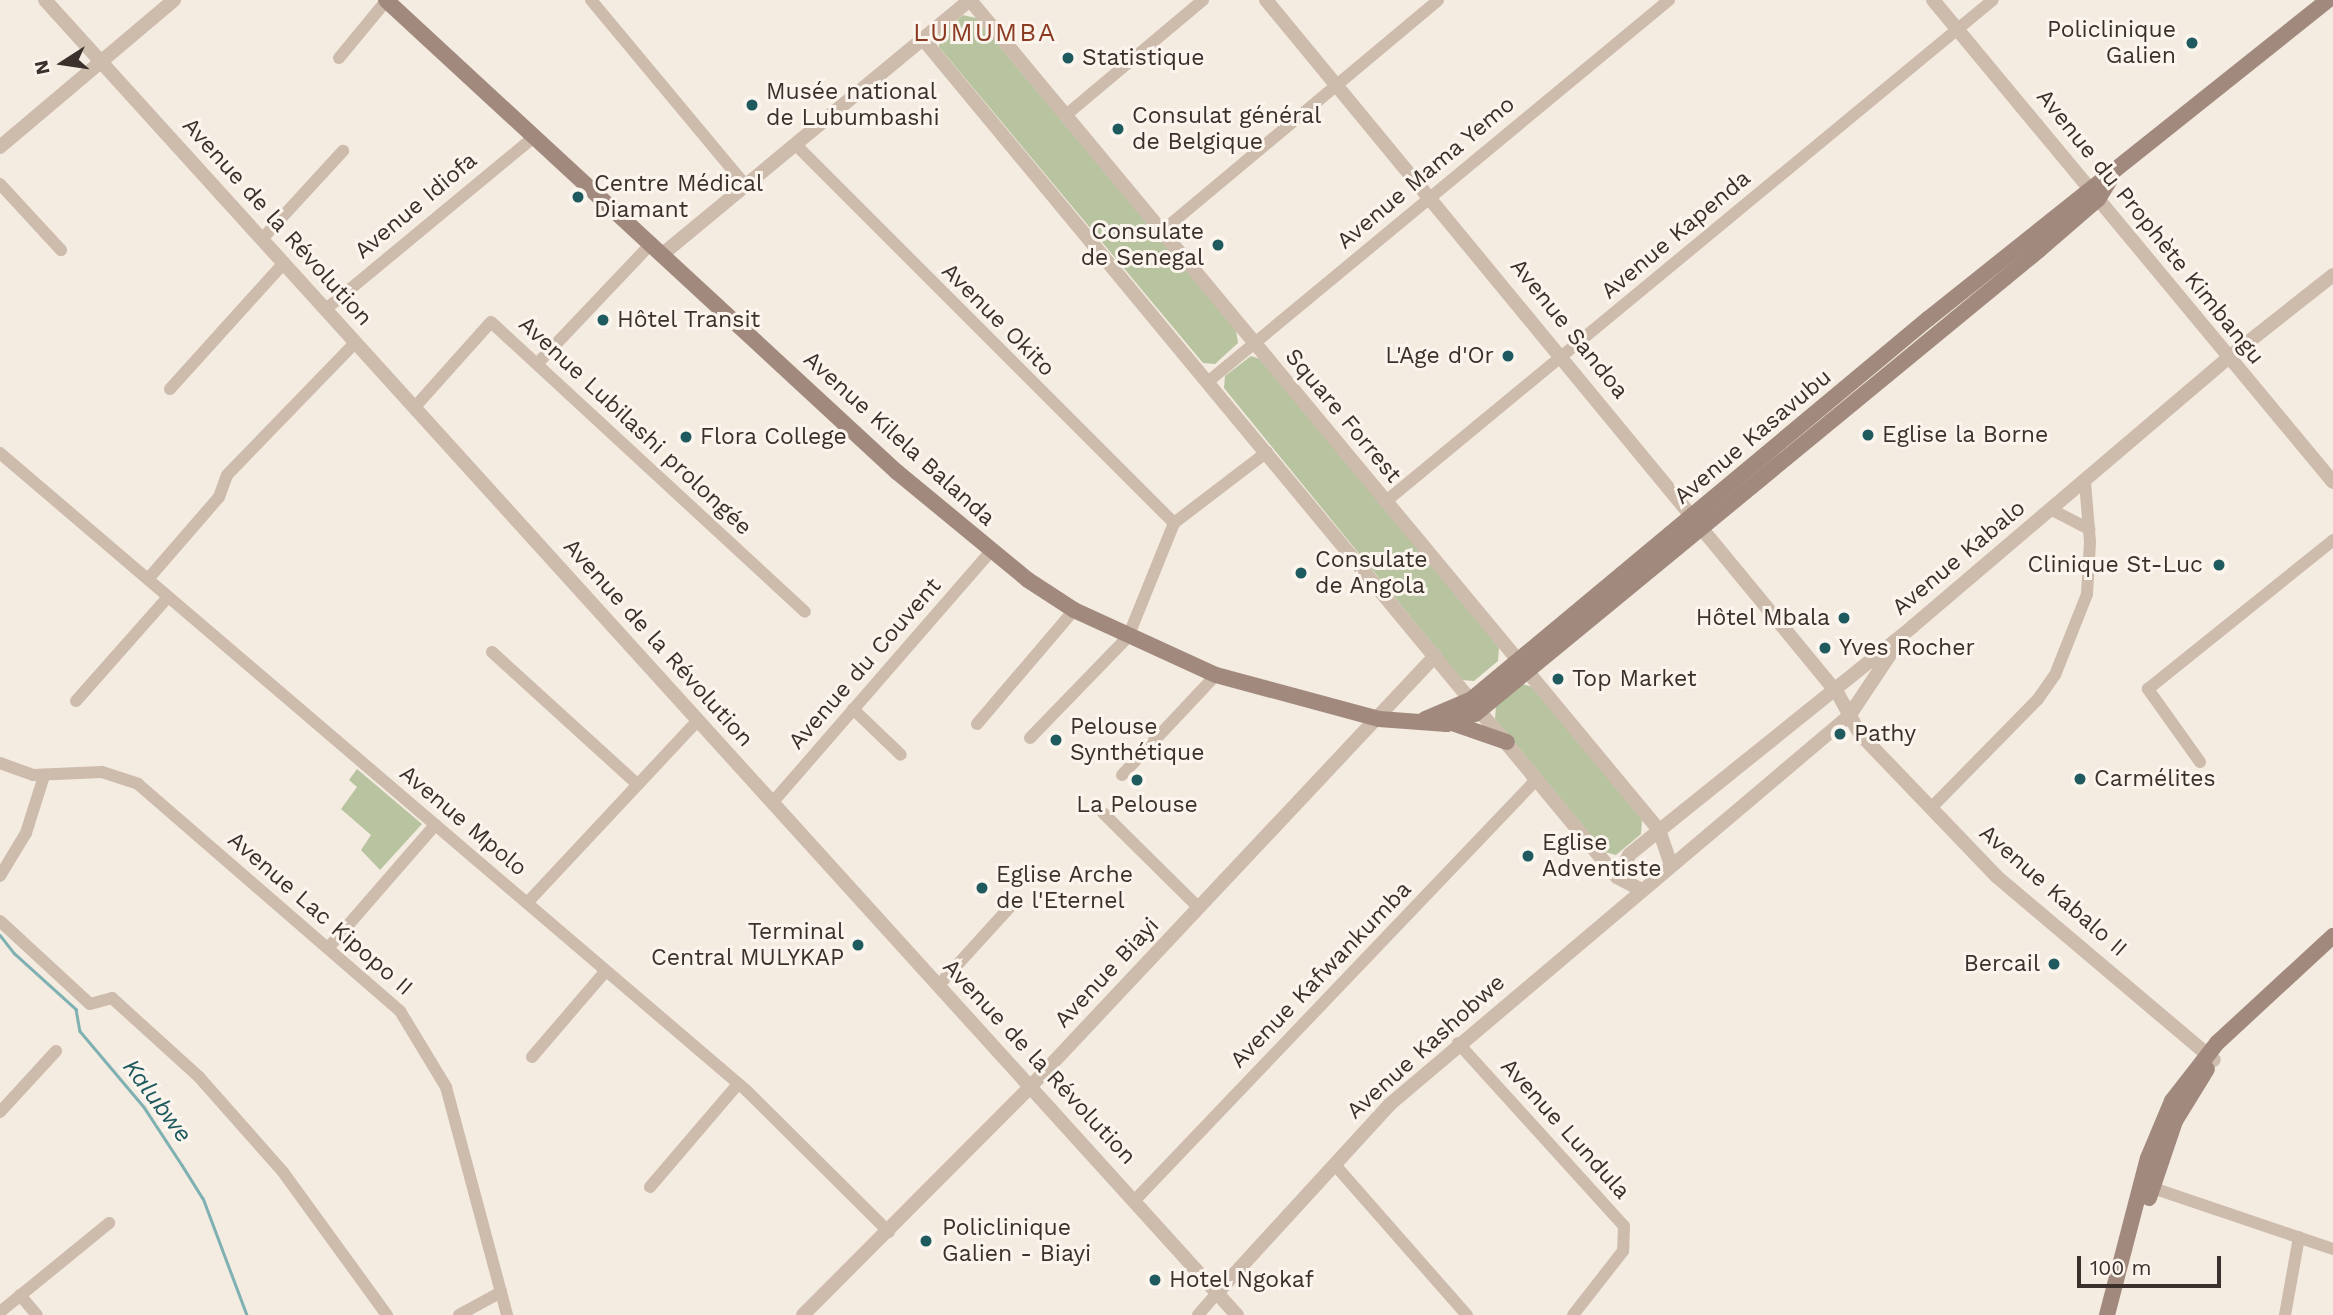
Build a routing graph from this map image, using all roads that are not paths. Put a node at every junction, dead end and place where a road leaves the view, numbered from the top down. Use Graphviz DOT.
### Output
graph roads {
  1 [pos="45,0"];
  2 [pos="174,0"];
  3 [pos="386,0"];
  4 [pos="591,0"];
  5 [pos="970,0"];
  6 [pos="1203,0"];
  7 [pos="1266,0"];
  8 [pos="1438,0"];
  9 [pos="1669,0"];
  10 [pos="1933,0"];
  11 [pos="1993,0"];
  12 [pos="2328,0"];
  13 [pos="1957,29"];
  14 [pos="923,39"];
  15 [pos="339,58"];
  16 [pos="102,63"];
  17 [pos="1336,85"];
  18 [pos="1066,115"];
  19 [pos="534,137"];
  20 [pos="796,145"];
  21 [pos="0,147"];
  22 [pos="343,151"];
  23 [pos="0,184"];
  24 [pos="746,186"];
  25 [pos="2094,194"];
  26 [pos="1431,197"];
  27 [pos="1161,232"];
  28 [pos="262,239"];
  29 [pos="658,248"];
  30 [pos="61,250"];
  31 [pos="284,263"];
  32 [pos="2333,275"];
  33 [pos="326,309"];
  34 [pos="356,342"];
  35 [pos="1254,343"];
  36 [pos="1563,357"];
  37 [pos="2228,358"];
  38 [pos="537,365"];
  39 [pos="1210,380"];
  40 [pos="170,389"];
  41 [pos="414,408"];
  42 [pos="1267,452"];
  43 [pos="0,453"];
  44 [pos="2085,482"];
  45 [pos="2333,482"];
  46 [pos="1385,502"];
  47 [pos="2052,510"];
  48 [pos="1698,522"];
  49 [pos="1174,523"];
  50 [pos="2089,529"];
  51 [pos="2333,540"];
  52 [pos="990,552"];
  53 [pos="148,579"];
  54 [pos="168,597"];
  55 [pos="1074,610"];
  56 [pos="805,612"];
  57 [pos="1903,635"];
  58 [pos="1128,637"];
  59 [pos="492,652"];
  60 [pos="1436,655"];
  61 [pos="1522,666"];
  62 [pos="1216,675"];
  63 [pos="1834,689"];
  64 [pos="76,701"];
  65 [pos="1476,704"];
  66 [pos="853,709"];
  67 [pos="1849,716"];
  68 [pos="1379,719"];
  69 [pos="698,720"];
  70 [pos="1419,721"];
  71 [pos="1452,723"];
  72 [pos="977,724"];
  73 [pos="1030,738"];
  74 [pos="1507,742"];
  75 [pos="901,755"];
  76 [pos="2200,762"];
  77 [pos="0,763"];
  78 [pos="1122,775"];
  79 [pos="44,776"];
  80 [pos="1536,780"];
  81 [pos="638,785"];
  82 [pos="772,803"];
  83 [pos="1932,807"];
  84 [pos="1103,813"];
  85 [pos="435,825"];
  86 [pos="1659,830"];
  87 [pos="1671,865"];
  88 [pos="0,876"];
  89 [pos="1618,878"];
  90 [pos="1641,890"];
  91 [pos="527,903"];
  92 [pos="1010,907"];
  93 [pos="1199,908"];
  94 [pos="1614,913"];
  95 [pos="0,921"];
  96 [pos="2333,936"];
  97 [pos="329,947"];
  98 [pos="2333,951"];
  99 [pos="604,973"];
  100 [pos="938,986"];
  101 [pos="1458,1043"];
  102 [pos="56,1051"];
  103 [pos="532,1056"];
  104 [pos="2211,1057"];
  105 [pos="738,1084"];
  106 [pos="1031,1086"];
  107 [pos="0,1112"];
  108 [pos="1335,1166"];
  109 [pos="2146,1186"];
  110 [pos="650,1187"];
  111 [pos="1136,1199"];
  112 [pos="109,1223"];
  113 [pos="889,1232"];
  114 [pos="2299,1237"];
  115 [pos="2333,1249"];
  116 [pos="501,1292"];
  117 [pos="1217,1293"];
  118 [pos="20,1295"];
  119 [pos="0,1312"];
  120 [pos="37,1315"];
  121 [pos="387,1315"];
  122 [pos="459,1315"];
  123 [pos="506,1315"];
  124 [pos="803,1315"];
  125 [pos="1198,1315"];
  126 [pos="1237,1315"];
  127 [pos="1467,1315"];
  128 [pos="1573,1315"];
  129 [pos="2107,1315"];
  130 [pos="2118,1315"];
  131 [pos="2285,1315"];
  1 -- 16 [label="street, Avenue de la Révolution"];
  2 -- 16 [label="street"];
  3 -- 15 [label="street"];
  3 -- 19 [label="main road, Avenue Kilela Balanda"];
  4 -- 24 [label="street"];
  5 -- 14 [label="street"];
  5 -- 18 [label="street, Square Forrest"];
  6 -- 18 [label="street"];
  7 -- 17 [label="street, Avenue Sandoa"];
  8 -- 17 [label="street"];
  9 -- 26 [label="street, Avenue Mama Yemo"];
  10 -- 13 [label="street, Avenue du Prophète Kimbangu"];
  11 -- 13 [label="street, Avenue Kapenda"];
  12 -- 25 [label="main road, Avenue Kasavubu"];
  13 -- 25 [label="street, Avenue du Prophète Kimbangu"];
  13 -- 36 [label="street, Avenue Kapenda"];
  14 -- 20 [label="street"];
  14 -- 39 [label="street"];
  16 -- 21 [label="street"];
  16 -- 28 [label="street, Avenue de la Révolution"];
  17 -- 26 [label="street, Avenue Sandoa"];
  17 -- 27 [label="street"];
  18 -- 27 [label="street, Square Forrest"];
  19 -- 29 [label="main road, Avenue Kilela Balanda"];
  19 -- 33 [label="street, Avenue Idiofa"];
  20 -- 24 [label="street"];
  20 -- 49 [label="street, Avenue Okito"];
  22 -- 28 [label="street"];
  23 -- 30 [label="street"];
  24 -- 29 [label="street"];
  25 -- 37 [label="street, Avenue du Prophète Kimbangu"];
  25 -- 48 [label="main road, Avenue Kasavubu"];
  26 -- 35 [label="street, Avenue Mama Yemo"];
  26 -- 36 [label="street, Avenue Sandoa"];
  27 -- 35 [label="street, Square Forrest"];
  28 -- 31 [label="street, Avenue de la Révolution"];
  29 -- 38 [label="street"];
  29 -- 52 [label="main road, Avenue Kilela Balanda"];
  31 -- 33 [label="street, Avenue de la Révolution"];
  31 -- 40 [label="street"];
  32 -- 37 [label="street, Avenue Kabalo"];
  33 -- 34 [label="street, Avenue de la Révolution"];
  34 -- 41 [label="street, Avenue de la Révolution"];
  34 -- 53 [label="street"];
  35 -- 39 [label="street, Avenue Mama Yemo"];
  35 -- 46 [label="street, Square Forrest"];
  36 -- 46 [label="street, Avenue Kapenda"];
  36 -- 48 [label="street, Avenue Sandoa"];
  37 -- 44 [label="street, Avenue Kabalo"];
  37 -- 45 [label="street, Avenue du Prophète Kimbangu"];
  38 -- 41 [label="street, Avenue Lubilashi prolongée"];
  38 -- 56 [label="street, Avenue Lubilashi prolongée"];
  39 -- 42 [label="street"];
  41 -- 69 [label="street, Avenue de la Révolution"];
  42 -- 49 [label="street"];
  42 -- 60 [label="street"];
  43 -- 53 [label="street, Avenue Mpolo"];
  44 -- 47 [label="street, Avenue Kabalo"];
  44 -- 50 [label="street"];
  46 -- 61 [label="street, Square Forrest"];
  47 -- 50 [label="street"];
  47 -- 57 [label="street, Avenue Kabalo"];
  48 -- 61 [label="main road, Avenue Kasavubu"];
  48 -- 63 [label="street, Avenue Sandoa"];
  49 -- 58 [label="street"];
  50 -- 83 [label="street"];
  51 -- 76 [label="street"];
  52 -- 55 [label="main road, Avenue Kilela Balanda"];
  52 -- 66 [label="street, Avenue du Couvent"];
  53 -- 54 [label="street, Avenue Mpolo"];
  54 -- 64 [label="street"];
  54 -- 85 [label="street, Avenue Mpolo"];
  55 -- 58 [label="main road, Avenue Kilela Balanda"];
  55 -- 72 [label="street"];
  57 -- 63 [label="street, Avenue Kabalo"];
  57 -- 67 [label="street"];
  58 -- 62 [label="main road, Avenue Kilela Balanda"];
  58 -- 73 [label="street"];
  59 -- 81 [label="street"];
  60 -- 65 [label="street"];
  60 -- 68 [label="street, Avenue Biayi"];
  61 -- 65 [label="main road, Avenue Kasavubu"];
  61 -- 86 [label="street, Square Forrest"];
  62 -- 68 [label="main road, Avenue Kilela Balanda"];
  62 -- 78 [label="street"];
  63 -- 67 [label="street, Avenue Sandoa"];
  63 -- 86 [label="street, Avenue Kabalo"];
  65 -- 70 [label="main road, Avenue Kasavubu"];
  65 -- 71 [label="main road"];
  65 -- 74 [label="street"];
  66 -- 75 [label="street"];
  66 -- 82 [label="street, Avenue du Couvent"];
  67 -- 83 [label="street, Avenue Kabalo II"];
  67 -- 87 [label="street"];
  68 -- 70 [label="main road, Avenue Kilela Balanda"];
  68 -- 93 [label="street, Avenue Biayi"];
  69 -- 81 [label="street"];
  69 -- 82 [label="street, Avenue de la Révolution"];
  70 -- 71 [label="main road, Avenue Kilela Balanda"];
  71 -- 74 [label="main road"];
  74 -- 80 [label="street"];
  77 -- 79 [label="street, Avenue Lac Kipopo II"];
  79 -- 88 [label="street"];
  79 -- 97 [label="street, Avenue Lac Kipopo II"];
  80 -- 89 [label="street"];
  80 -- 111 [label="street, Avenue Kafwankumba"];
  81 -- 91 [label="street"];
  82 -- 100 [label="street, Avenue de la Révolution"];
  83 -- 104 [label="street, Avenue Kabalo II"];
  84 -- 93 [label="street"];
  85 -- 91 [label="street, Avenue Mpolo"];
  85 -- 97 [label="street"];
  86 -- 87 [label="street, Square Forrest"];
  86 -- 89 [label="street, Avenue Kabalo"];
  87 -- 90 [label="street"];
  89 -- 90 [label="street"];
  89 -- 94 [label="street"];
  90 -- 94 [label="street, Avenue Kashobwe"];
  91 -- 99 [label="street, Avenue Mpolo"];
  92 -- 100 [label="street"];
  93 -- 106 [label="street, Avenue Biayi"];
  94 -- 101 [label="street, Avenue Kashobwe"];
  95 -- 121 [label="street"];
  96 -- 104 [label="main road"];
  97 -- 116 [label="street, Avenue Lac Kipopo II"];
  98 -- 104 [label="main road"];
  99 -- 103 [label="street"];
  99 -- 105 [label="street, Avenue Mpolo"];
  100 -- 106 [label="street, Avenue de la Révolution"];
  101 -- 108 [label="street, Avenue Kashobwe"];
  101 -- 128 [label="street, Avenue Lundula"];
  102 -- 107 [label="street"];
  104 -- 109 [label="main road"];
  105 -- 110 [label="street"];
  105 -- 113 [label="street, Avenue Mpolo"];
  106 -- 111 [label="street, Avenue de la Révolution"];
  106 -- 113 [label="street, Avenue Biayi"];
  108 -- 117 [label="street, Avenue Kashobwe"];
  108 -- 127 [label="street"];
  109 -- 114 [label="street"];
  109 -- 129 [label="main road"];
  109 -- 130 [label="main road"];
  111 -- 117 [label="street, Avenue de la Révolution"];
  112 -- 118 [label="street"];
  113 -- 124 [label="street, Avenue Biayi"];
  114 -- 115 [label="street"];
  114 -- 131 [label="street"];
  116 -- 122 [label="street"];
  116 -- 123 [label="street, Avenue Lac Kipopo II"];
  117 -- 125 [label="street, Avenue Kashobwe"];
  117 -- 126 [label="street, Avenue de la Révolution"];
  118 -- 119 [label="street"];
  118 -- 120 [label="street"];
}
